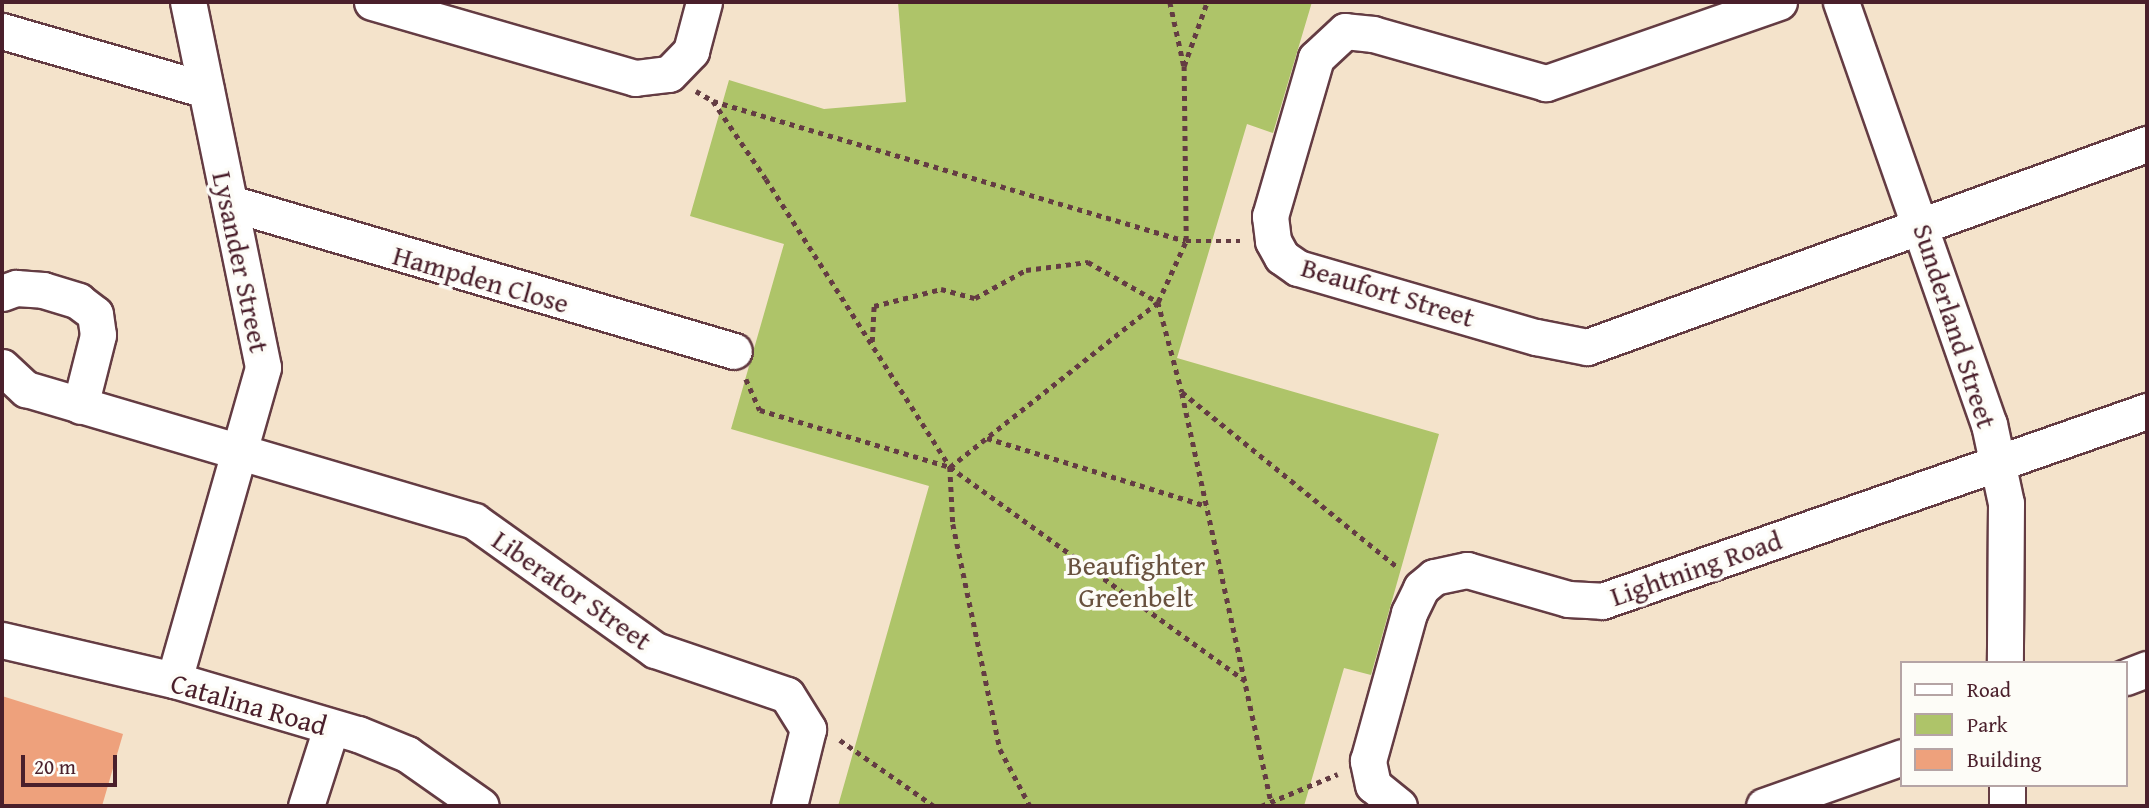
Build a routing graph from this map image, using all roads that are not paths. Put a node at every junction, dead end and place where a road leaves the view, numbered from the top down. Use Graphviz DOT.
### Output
graph roads {
  1 [pos="188,2"];
  2 [pos="372,2"];
  3 [pos="704,2"];
  4 [pos="1779,2"];
  5 [pos="1841,2"];
  6 [pos="2,31"];
  7 [pos="206,90"];
  8 [pos="2147,144"];
  9 [pos="230,203"];
  10 [pos="1923,228"];
  11 [pos="2,293"];
  12 [pos="734,351"];
  13 [pos="2,367"];
  14 [pos="80,406"];
  15 [pos="2147,411"];
  16 [pos="241,454"];
  17 [pos="1999,463"];
  18 [pos="2,640"];
  19 [pos="2006,661"];
  20 [pos="2147,669"];
  21 [pos="2128,676"];
  22 [pos="174,680"];
  23 [pos="331,728"];
  24 [pos="1900,758"];
  25 [pos="2007,787"];
  26 [pos="306,806"];
  27 [pos="481,806"];
  28 [pos="789,806"];
  29 [pos="1399,806"];
  30 [pos="1764,806"];
  31 [pos="2007,806"];
  1 -- 7 [label="street, Lysander Street"];
  2 -- 3 [label="street"];
  4 -- 10 [label="street, Beaufort Street"];
  5 -- 10 [label="street, Sunderland Street"];
  6 -- 7 [label="street"];
  7 -- 9 [label="street, Lysander Street"];
  8 -- 10 [label="street, Beaufort Street"];
  9 -- 12 [label="street, Hampden Close"];
  9 -- 16 [label="street, Lysander Street"];
  10 -- 17 [label="street, Sunderland Street"];
  11 -- 14 [label="street"];
  13 -- 14 [label="street, Liberator Street"];
  14 -- 16 [label="street, Liberator Street"];
  15 -- 17 [label="street, Lightning Road"];
  16 -- 22 [label="street, Lysander Street"];
  16 -- 28 [label="street, Liberator Street"];
  17 -- 19 [label="street, Sunderland Street"];
  17 -- 29 [label="street, Lightning Road"];
  18 -- 22 [label="street, Catalina Road"];
  20 -- 21 [label="street"];
  22 -- 23 [label="street, Catalina Road"];
  23 -- 26 [label="street"];
  23 -- 27 [label="street, Catalina Road"];
  24 -- 30 [label="street"];
  25 -- 31 [label="street"];
}
